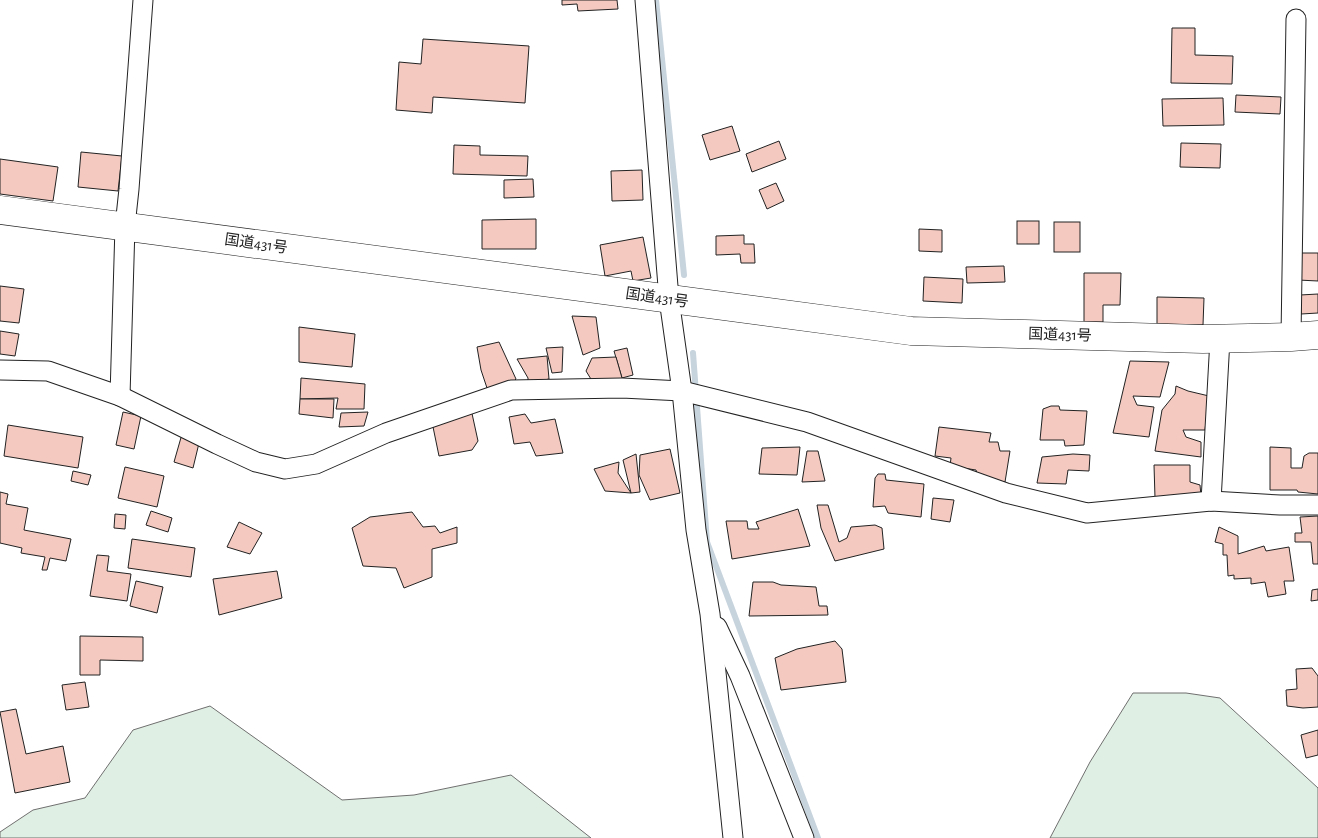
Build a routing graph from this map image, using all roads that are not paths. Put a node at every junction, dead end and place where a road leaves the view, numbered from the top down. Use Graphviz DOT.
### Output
graph roads {
  1 [pos="143,0"];
  2 [pos="646,0"];
  3 [pos="1296,19"];
  4 [pos="0,210"];
  5 [pos="125,226"];
  6 [pos="669,299"];
  7 [pos="1318,335"];
  8 [pos="1291,337"];
  9 [pos="1220,339"];
  10 [pos="0,370"];
  11 [pos="682,391"];
  12 [pos="120,396"];
  13 [pos="1211,501"];
  14 [pos="1318,505"];
  15 [pos="710,614"];
  16 [pos="733,838"];
  17 [pos="804,838"];
  1 -- 5 [label="street"];
  2 -- 6 [label="street"];
  3 -- 8 [label="street"];
  4 -- 5 [label="highway, 国道431号"];
  5 -- 6 [label="highway, 国道431号"];
  5 -- 12 [label="street"];
  6 -- 9 [label="highway, 国道431号"];
  6 -- 11 [label="street"];
  7 -- 8 [label="highway, 国道431号"];
  8 -- 9 [label="highway, 国道431号"];
  9 -- 13 [label="street"];
  10 -- 12 [label="street"];
  11 -- 12 [label="street"];
  11 -- 13 [label="street"];
  11 -- 15 [label="street"];
  13 -- 14 [label="street"];
  15 -- 16 [label="street"];
  15 -- 17 [label="street"];
}
